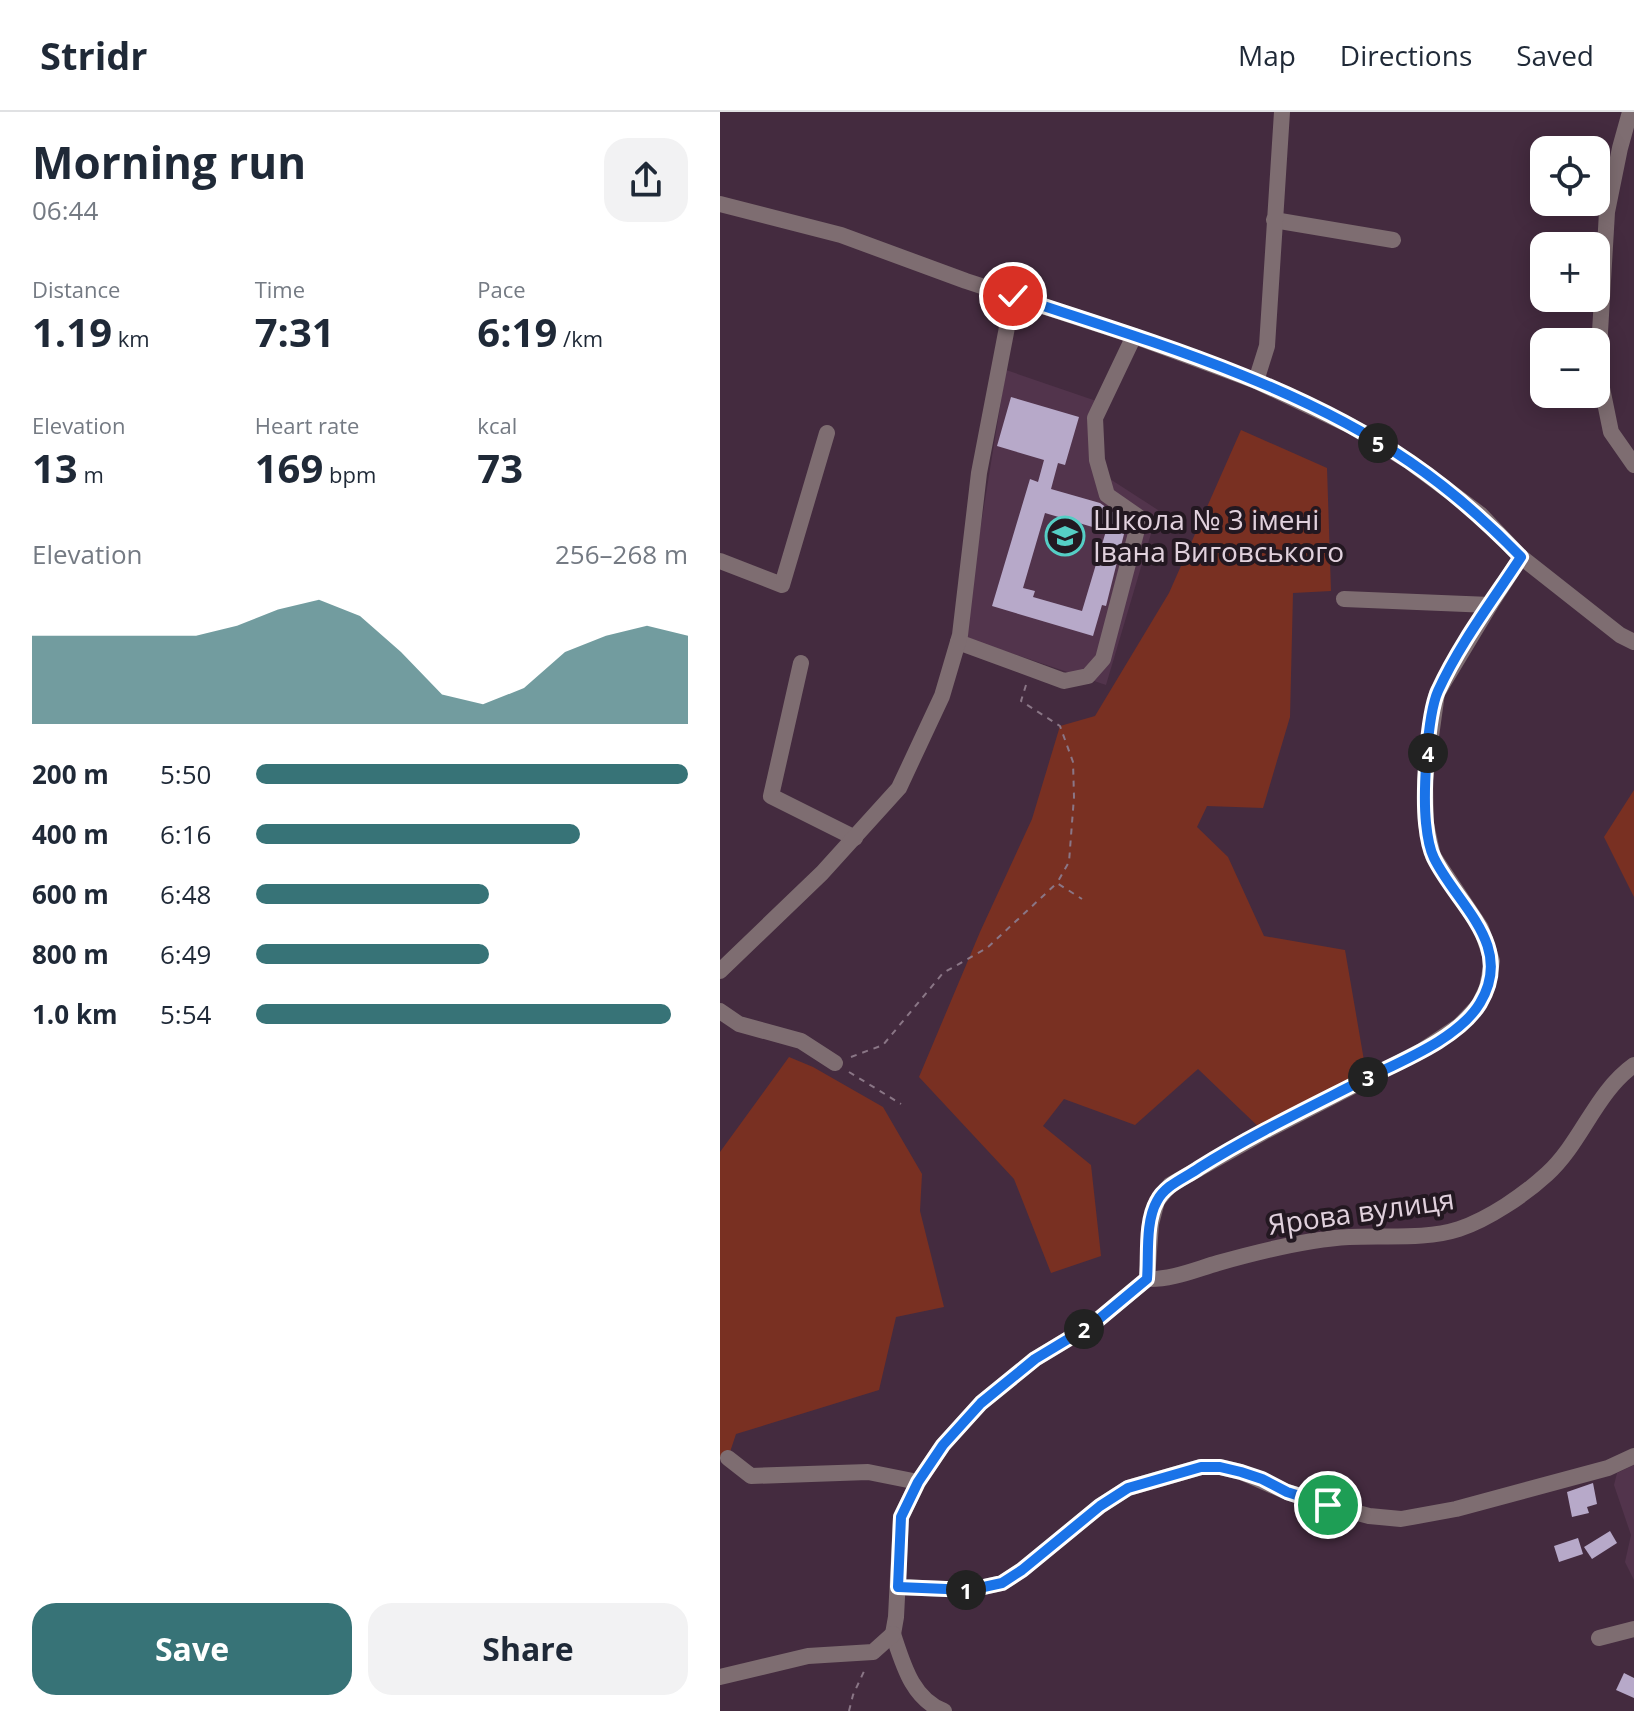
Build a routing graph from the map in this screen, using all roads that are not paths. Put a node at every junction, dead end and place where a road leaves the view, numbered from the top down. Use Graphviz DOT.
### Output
graph roads {
  1 [pos="1282,112"];
  2 [pos="1630,112"];
  3 [pos="721,208"];
  4 [pos="1274,220"];
  5 [pos="1393,240"];
  6 [pos="1013,296"];
  7 [pos="1134,336"];
  8 [pos="1256,381"];
  9 [pos="827,433"];
  10 [pos="1634,465"];
  11 [pos="1521,557"];
  12 [pos="720,561"];
  13 [pos="1344,599"];
  14 [pos="1490,605"];
  15 [pos="1627,638"];
  16 [pos="958,642"];
  17 [pos="801,663"];
  18 [pos="855,838"];
  19 [pos="720,971"];
  20 [pos="720,1011"];
  21 [pos="835,1063"];
  22 [pos="1634,1065"];
  23 [pos="1147,1279"];
  24 [pos="1634,1456"];
  25 [pos="728,1458"];
  26 [pos="918,1482"];
  27 [pos="898,1587"];
  28 [pos="1634,1629"];
  29 [pos="893,1634"];
  30 [pos="1599,1638"];
  31 [pos="720,1677"];
  32 [pos="944,1711"];
  1 -- 4 [label="street"];
  2 -- 10 [label="street"];
  3 -- 6 [label="street"];
  4 -- 5 [label="street"];
  4 -- 8 [label="street"];
  6 -- 7 [label="street"];
  6 -- 16 [label="street"];
  7 -- 8 [label="street"];
  7 -- 16 [label="street"];
  8 -- 11 [label="street"];
  9 -- 12 [label="street"];
  11 -- 14 [label="street"];
  11 -- 15 [label="street"];
  13 -- 14 [label="street"];
  14 -- 23 [label="street"];
  16 -- 18 [label="street"];
  17 -- 18 [label="street"];
  18 -- 19 [label="street"];
  20 -- 21 [label="street"];
  22 -- 23 [label="street, Ярова вулиця"];
  23 -- 26 [label="street"];
  24 -- 27 [label="street"];
  25 -- 26 [label="street"];
  26 -- 27 [label="street"];
  27 -- 29 [label="street"];
  28 -- 30 [label="street"];
  29 -- 31 [label="street"];
  29 -- 32 [label="street"];
}
